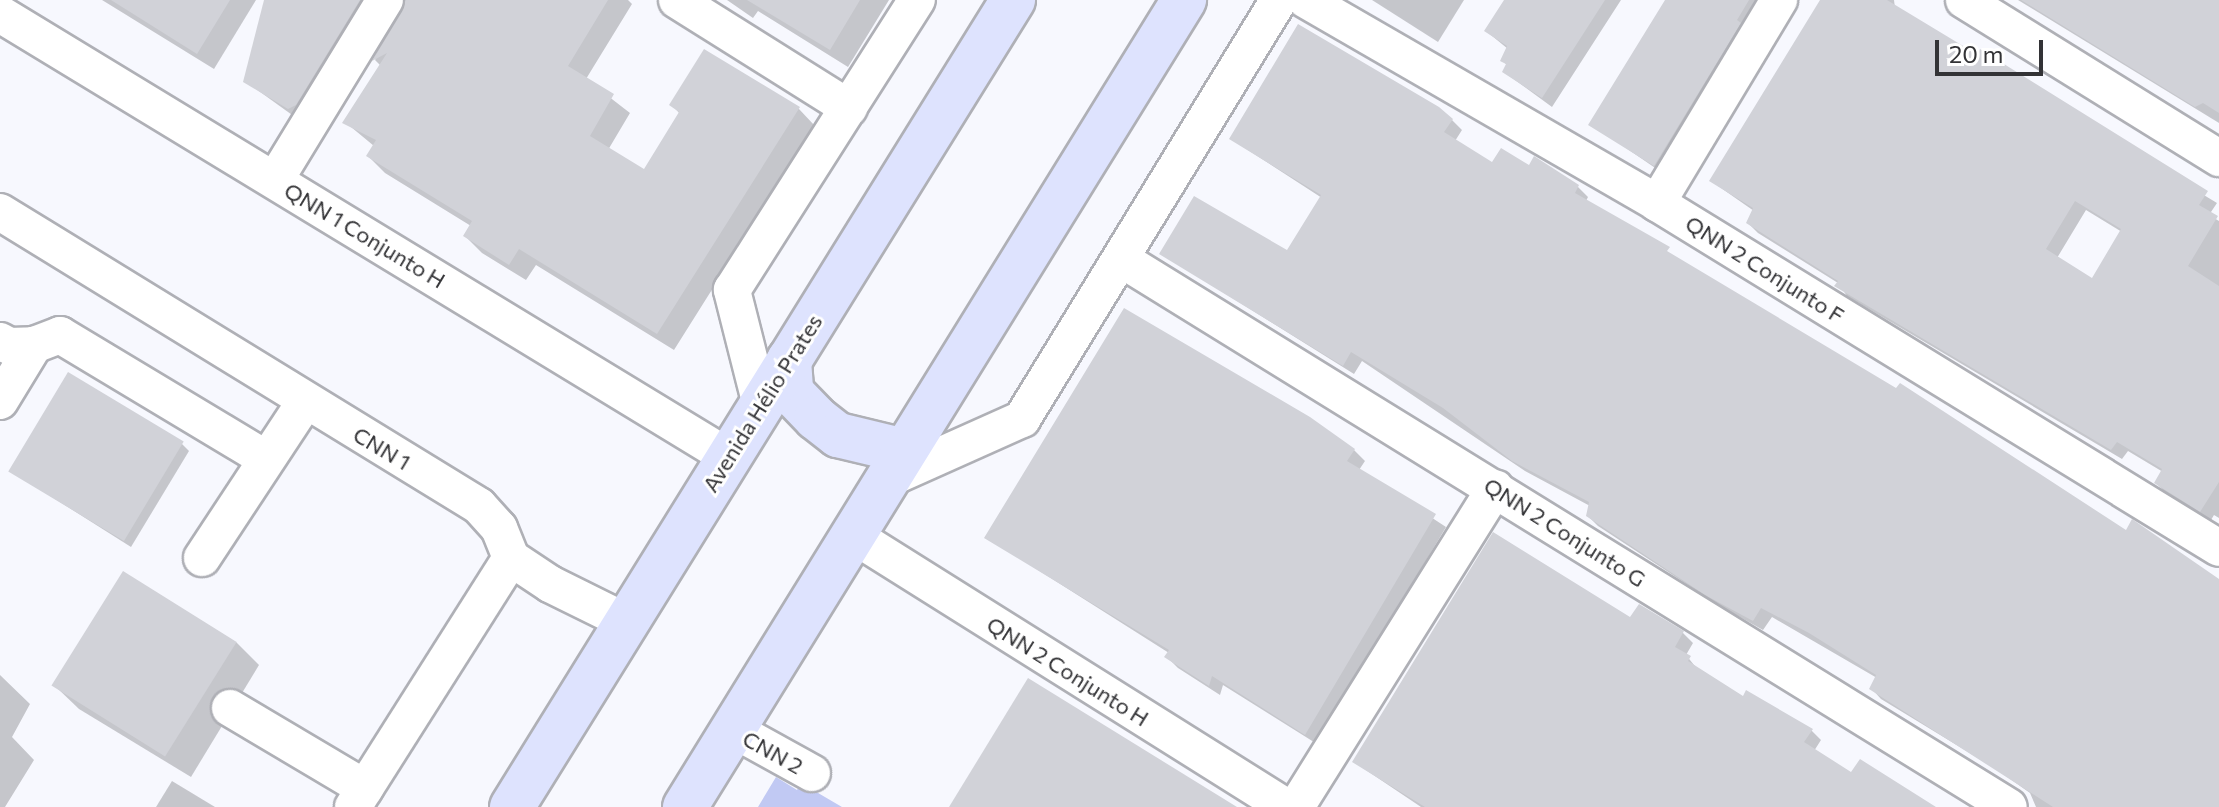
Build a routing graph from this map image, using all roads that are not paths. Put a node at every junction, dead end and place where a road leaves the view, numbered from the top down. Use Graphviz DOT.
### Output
graph roads {
  1 [pos="385,0"];
  2 [pos="677,0"];
  3 [pos="917,0"];
  4 [pos="1013,0"];
  5 [pos="1184,0"];
  6 [pos="1279,0"];
  7 [pos="1306,0"];
  8 [pos="1779,0"];
  9 [pos="1964,0"];
  10 [pos="0,14"];
  11 [pos="849,108"];
  12 [pos="2219,158"];
  13 [pos="275,180"];
  14 [pos="1657,203"];
  15 [pos="0,212"];
  16 [pos="1121,259"];
  17 [pos="17,343"];
  18 [pos="789,360"];
  19 [pos="0,401"];
  20 [pos="305,402"];
  21 [pos="761,405"];
  22 [pos="729,457"];
  23 [pos="266,459"];
  24 [pos="896,465"];
  25 [pos="1495,488"];
  26 [pos="851,534"];
  27 [pos="2219,548"];
  28 [pos="202,558"];
  29 [pos="511,558"];
  30 [pos="627,622"];
  31 [pos="230,708"];
  32 [pos="734,730"];
  33 [pos="812,773"];
  34 [pos="359,798"];
  35 [pos="512,807"];
  36 [pos="685,807"];
  37 [pos="1286,807"];
  38 [pos="1296,807"];
  39 [pos="2009,807"];
  1 -- 13 [label="street"];
  2 -- 11 [label="street"];
  3 -- 11 [label="street"];
  4 -- 18 [label="main road, Avenida Hélio Prates"];
  5 -- 24 [label="main road"];
  6 -- 16 [label="street"];
  7 -- 14 [label="street, QNN 2 Conjunto F"];
  8 -- 14 [label="street"];
  9 -- 12 [label="street"];
  10 -- 13 [label="street, QNN 1 Conjunto H"];
  11 -- 21 [label="street"];
  13 -- 22 [label="street, QNN 1 Conjunto H"];
  14 -- 27 [label="street, QNN 2 Conjunto F"];
  15 -- 20 [label="street, CNN 1"];
  16 -- 24 [label="street"];
  16 -- 25 [label="street, QNN 2 Conjunto G"];
  17 -- 19 [label="street"];
  17 -- 23 [label="street"];
  18 -- 21 [label="main road, Avenida Hélio Prates"];
  18 -- 24 [label="main road"];
  20 -- 23 [label="street"];
  20 -- 29 [label="street, CNN 1"];
  21 -- 22 [label="main road, Avenida Hélio Prates"];
  22 -- 30 [label="main road, Avenida Hélio Prates"];
  23 -- 28 [label="street"];
  24 -- 26 [label="main road"];
  25 -- 38 [label="street"];
  25 -- 39 [label="street, QNN 2 Conjunto G"];
  26 -- 32 [label="main road"];
  26 -- 37 [label="street, QNN 2 Conjunto H"];
  29 -- 30 [label="street"];
  29 -- 34 [label="street"];
  30 -- 35 [label="main road, Avenida Hélio Prates"];
  31 -- 34 [label="street"];
  32 -- 33 [label="street, CNN 2"];
  32 -- 36 [label="main road"];
}
